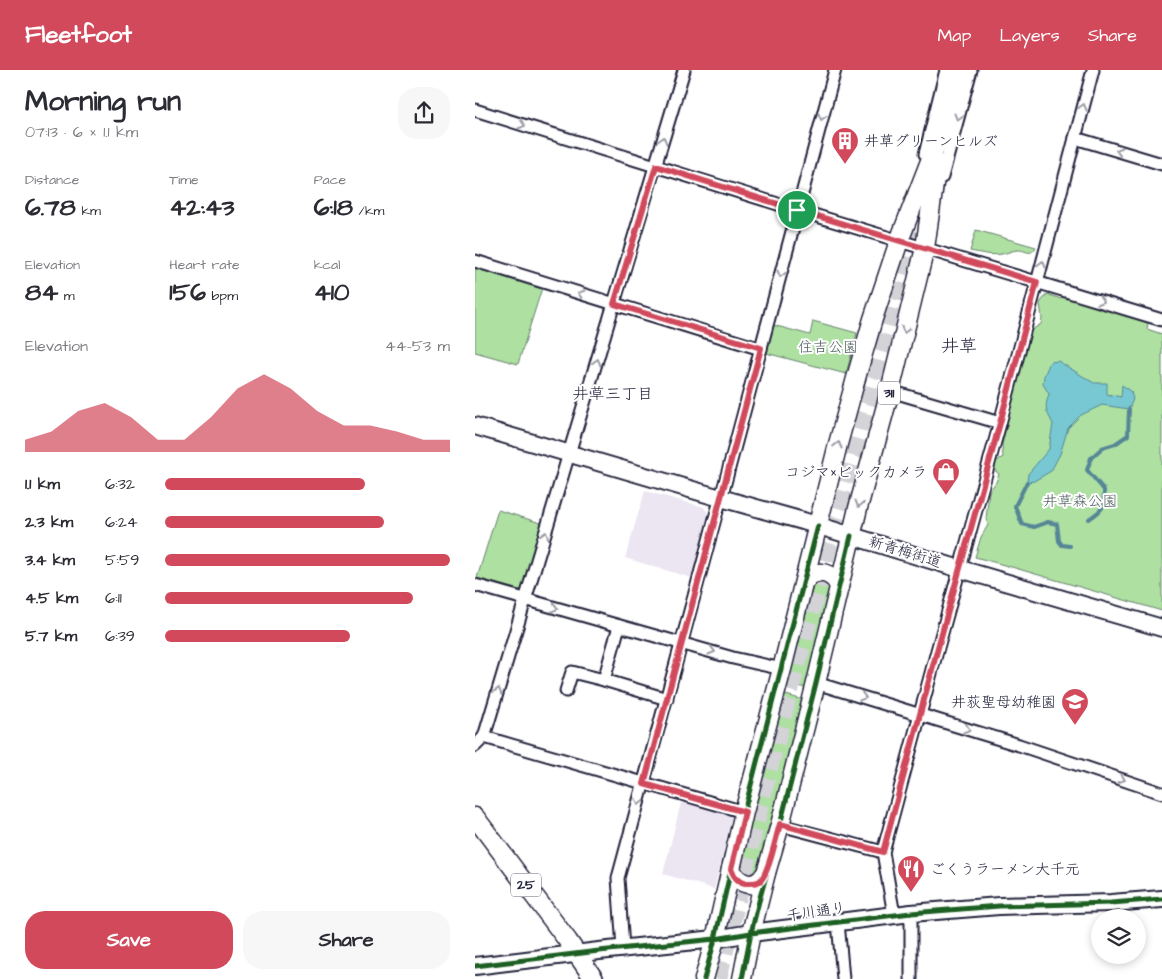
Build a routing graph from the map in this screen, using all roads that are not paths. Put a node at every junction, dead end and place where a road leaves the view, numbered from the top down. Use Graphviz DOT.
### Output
graph roads {
  1 [pos="684,70"];
  2 [pos="835,70"];
  3 [pos="947,70"];
  4 [pos="959,70"];
  5 [pos="971,70"];
  6 [pos="1093,70"];
  7 [pos="475,110"];
  8 [pos="942,130"];
  9 [pos="1075,138"];
  10 [pos="1162,164"];
  11 [pos="656,166"];
  12 [pos="797,210"];
  13 [pos="907,221"];
  14 [pos="927,227"];
  15 [pos="899,241"];
  16 [pos="925,248"];
  17 [pos="475,261"];
  18 [pos="1037,282"];
  19 [pos="885,285"];
  20 [pos="914,293"];
  21 [pos="614,304"];
  22 [pos="1162,320"];
  23 [pos="761,348"];
  24 [pos="890,391"];
  25 [pos="1000,423"];
  26 [pos="475,426"];
  27 [pos="570,454"];
  28 [pos="721,498"];
  29 [pos="818,526"];
  30 [pos="851,536"];
  31 [pos="960,569"];
  32 [pos="804,582"];
  33 [pos="475,585"];
  34 [pos="839,587"];
  35 [pos="525,600"];
  36 [pos="619,626"];
  37 [pos="1162,628"];
  38 [pos="682,642"];
  39 [pos="782,669"];
  40 [pos="604,680"];
  41 [pos="816,683"];
  42 [pos="566,691"];
  43 [pos="667,699"];
  44 [pos="921,714"];
  45 [pos="485,737"];
  46 [pos="475,746"];
  47 [pos="644,784"];
  48 [pos="1162,793"];
  49 [pos="745,812"];
  50 [pos="475,817"];
  51 [pos="780,824"];
  52 [pos="883,852"];
  53 [pos="731,869"];
  54 [pos="766,872"];
  55 [pos="1162,899"];
  56 [pos="911,913"];
  57 [pos="894,914"];
  58 [pos="838,922"];
  59 [pos="751,934"];
  60 [pos="715,939"];
  61 [pos="623,948"];
  62 [pos="577,953"];
  63 [pos="475,966"];
  64 [pos="594,979"];
  65 [pos="704,979"];
  66 [pos="742,979"];
  67 [pos="843,979"];
  68 [pos="911,979"];
  11 -- 1 [label="street, one-way"];
  2 -- 12 [label="street, one-way"];
  3 -- 13 [label="street"];
  4 -- 8 [label="main road, 311"];
  5 -- 14 [label="street, one-way"];
  9 -- 6 [label="street, one-way"];
  7 -- 11 [label="street, one-way"];
  8 -- 13 [label="main road, 311"];
  8 -- 14 [label="main road, 311"];
  10 -- 9 [label="street, one-way"];
  18 -- 9 [label="street, one-way"];
  11 -- 12 [label="street"];
  11 -- 21 [label="street"];
  12 -- 15 [label="street"];
  12 -- 23 [label="street, one-way"];
  13 -- 15 [label="main road, 311"];
  14 -- 16 [label="main road, 311"];
  15 -- 16 [label="street"];
  15 -- 19 [label="main road, 311"];
  16 -- 18 [label="street"];
  16 -- 20 [label="main road, 311"];
  21 -- 17 [label="street, one-way"];
  18 -- 22 [label="street, one-way"];
  18 -- 25 [label="street"];
  19 -- 20 [label="main road"];
  29 -- 19 [label="main road, 311, one-way"];
  20 -- 24 [label="main road, 311, one-way"];
  21 -- 23 [label="street"];
  27 -- 21 [label="street, one-way"];
  23 -- 28 [label="street"];
  24 -- 25 [label="street"];
  24 -- 30 [label="main road, 311, one-way"];
  25 -- 31 [label="street"];
  26 -- 27 [label="main road, 新青梅街道"];
  27 -- 28 [label="main road, 新青梅街道"];
  35 -- 27 [label="street, one-way"];
  28 -- 29 [label="main road, 新青梅街道"];
  28 -- 38 [label="street"];
  29 -- 30 [label="main road, 新青梅街道"];
  29 -- 32 [label="main road, 311"];
  30 -- 31 [label="main road, 新青梅街道"];
  30 -- 34 [label="main road, 311"];
  31 -- 37 [label="main road, 新青梅街道"];
  31 -- 44 [label="street"];
  32 -- 34 [label="main road"];
  32 -- 39 [label="main road, 311"];
  33 -- 35 [label="street"];
  34 -- 41 [label="main road, 311"];
  35 -- 36 [label="street, one-way"];
  45 -- 35 [label="street, one-way"];
  36 -- 38 [label="street"];
  36 -- 40 [label="street"];
  38 -- 39 [label="street, one-way"];
  38 -- 43 [label="street"];
  39 -- 49 [label="main road, 311"];
  40 -- 42 [label="street"];
  40 -- 43 [label="street"];
  41 -- 44 [label="street, one-way"];
  41 -- 51 [label="main road, 311"];
  43 -- 47 [label="street"];
  44 -- 48 [label="street, one-way"];
  44 -- 52 [label="street"];
  45 -- 46 [label="street"];
  45 -- 47 [label="street"];
  47 -- 49 [label="street"];
  47 -- 61 [label="street, one-way"];
  49 -- 53 [label="main road, 311"];
  50 -- 62 [label="main road, 25"];
  51 -- 52 [label="street"];
  51 -- 54 [label="main road, 311"];
  52 -- 57 [label="street"];
  53 -- 54 [label="main road"];
  53 -- 60 [label="main road, 311"];
  54 -- 59 [label="main road, 311"];
  55 -- 56 [label="main road, 千川通り"];
  56 -- 57 [label="main road, 千川通り"];
  56 -- 68 [label="street"];
  57 -- 58 [label="main road, 千川通り"];
  58 -- 59 [label="main road, 千川通り"];
  58 -- 67 [label="street"];
  59 -- 60 [label="main road, 千川通り"];
  59 -- 66 [label="main road, 311"];
  60 -- 61 [label="main road, 千川通り"];
  60 -- 65 [label="main road, 311"];
  61 -- 62 [label="main road, 千川通り"];
  62 -- 63 [label="main road, 千川通り"];
  62 -- 64 [label="main road, 25"];
}
